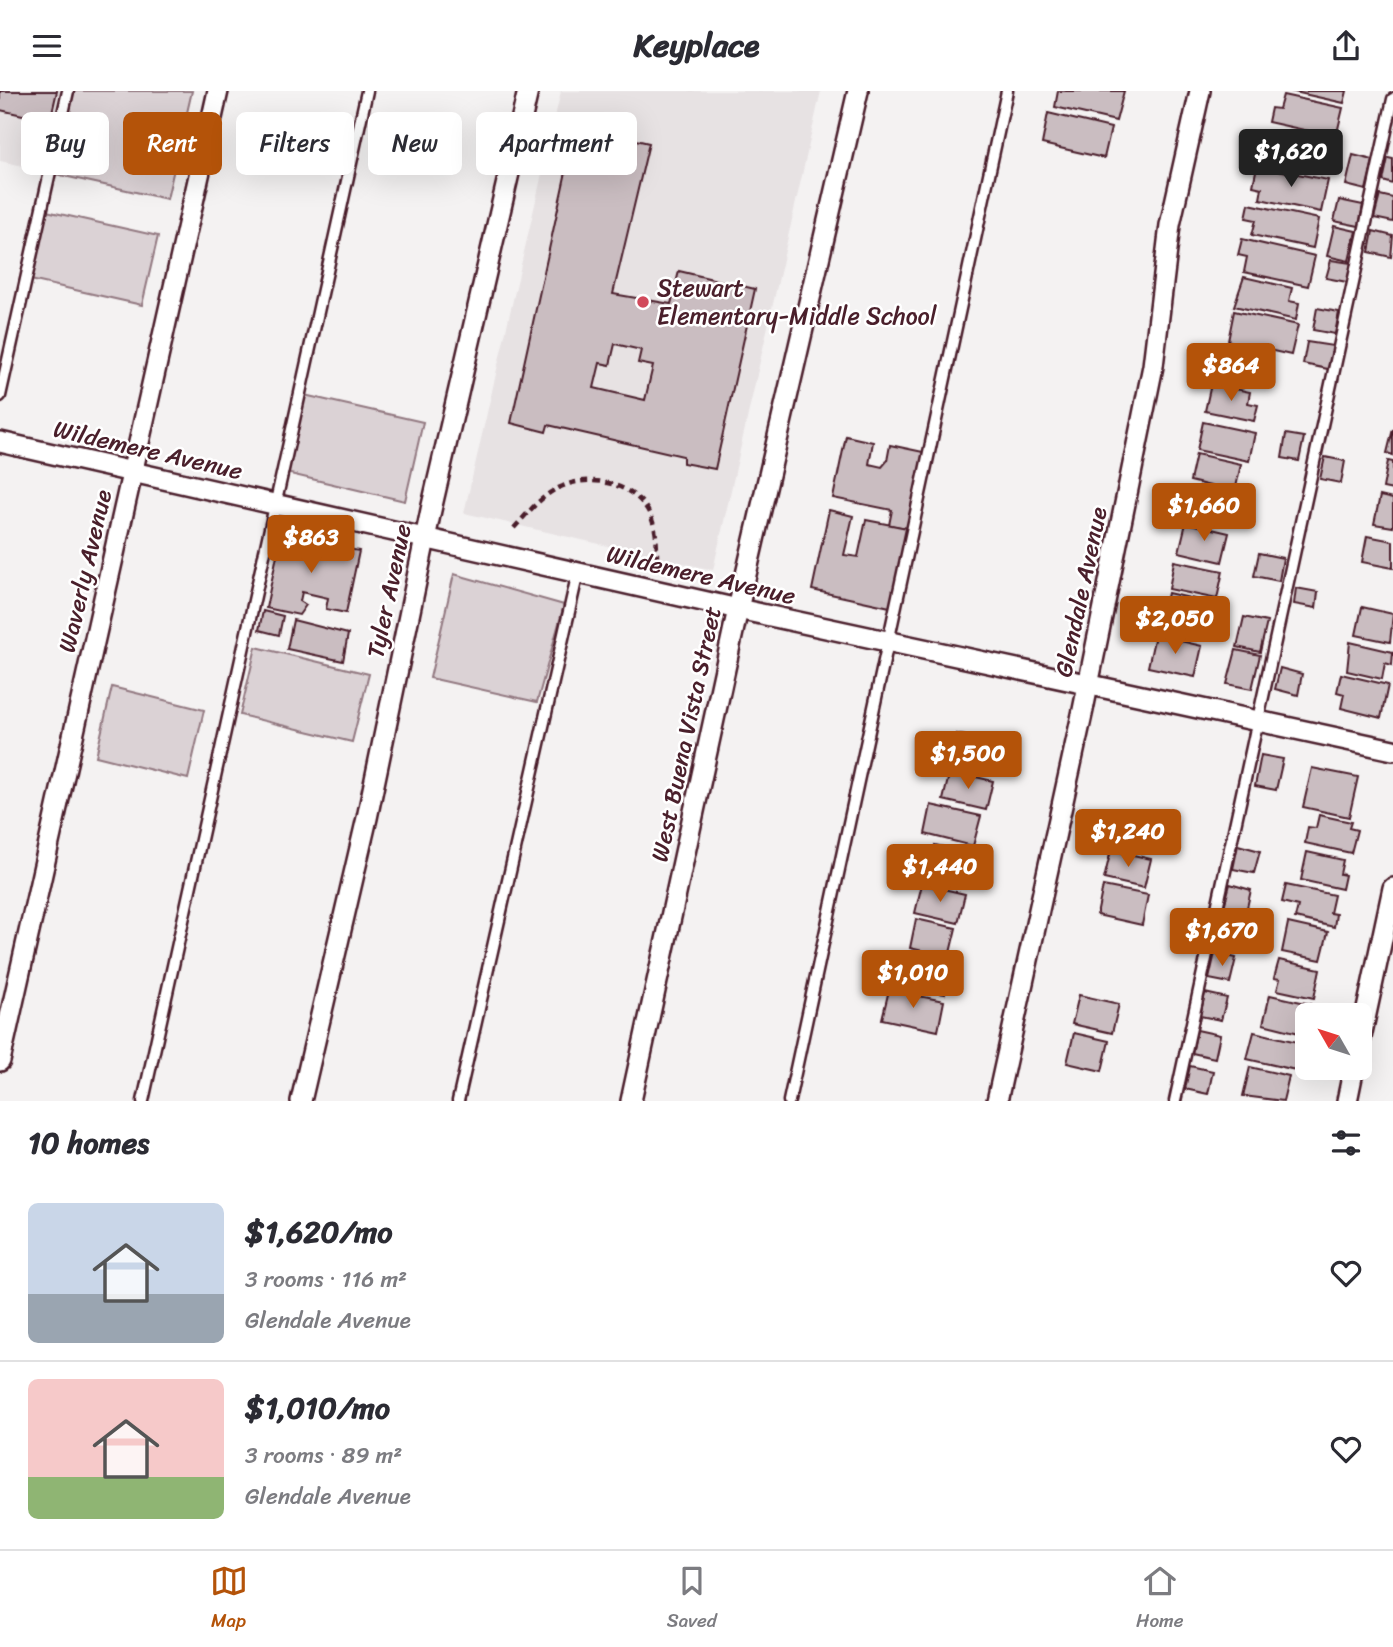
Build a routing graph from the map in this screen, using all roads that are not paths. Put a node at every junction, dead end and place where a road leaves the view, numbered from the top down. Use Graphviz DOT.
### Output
graph roads {
  1 [pos="68,91"];
  2 [pos="218,91"];
  3 [pos="367,91"];
  4 [pos="528,91"];
  5 [pos="858,91"];
  6 [pos="1007,91"];
  7 [pos="1200,91"];
  8 [pos="1393,99"];
  9 [pos="0,396"];
  10 [pos="0,443"];
  11 [pos="133,472"];
  12 [pos="274,503"];
  13 [pos="426,537"];
  14 [pos="578,572"];
  15 [pos="738,609"];
  16 [pos="888,642"];
  17 [pos="1087,684"];
  18 [pos="1259,721"];
  19 [pos="1393,750"];
  20 [pos="1393,888"];
  21 [pos="1368,1003"];
  22 [pos="0,1061"];
  23 [pos="1351,1080"];
  24 [pos="143,1101"];
  25 [pos="301,1101"];
  26 [pos="458,1101"];
  27 [pos="631,1101"];
  28 [pos="789,1101"];
  29 [pos="997,1101"];
  30 [pos="1175,1101"];
  31 [pos="1347,1101"];
  1 -- 9 [label="lane"];
  2 -- 11 [label="street, Waverly Avenue"];
  3 -- 12 [label="lane"];
  4 -- 13 [label="street, Tyler Avenue"];
  5 -- 15 [label="street, West Buena Vista Street"];
  6 -- 16 [label="lane"];
  7 -- 17 [label="street, Glendale Avenue"];
  8 -- 18 [label="lane"];
  10 -- 11 [label="street, Wildemere Avenue"];
  11 -- 12 [label="street, Wildemere Avenue"];
  11 -- 22 [label="street, Waverly Avenue"];
  12 -- 13 [label="street, Wildemere Avenue"];
  12 -- 24 [label="lane"];
  13 -- 14 [label="street, Wildemere Avenue"];
  13 -- 25 [label="street, Tyler Avenue"];
  14 -- 15 [label="street, Wildemere Avenue"];
  14 -- 26 [label="lane"];
  15 -- 16 [label="street, Wildemere Avenue"];
  15 -- 27 [label="street, West Buena Vista Street"];
  16 -- 17 [label="street, Wildemere Avenue"];
  16 -- 28 [label="lane"];
  17 -- 18 [label="street, Wildemere Avenue"];
  17 -- 29 [label="street, Glendale Avenue"];
  18 -- 19 [label="street, Wildemere Avenue"];
  18 -- 30 [label="lane"];
  20 -- 21 [label="street"];
  23 -- 31 [label="street"];
}
